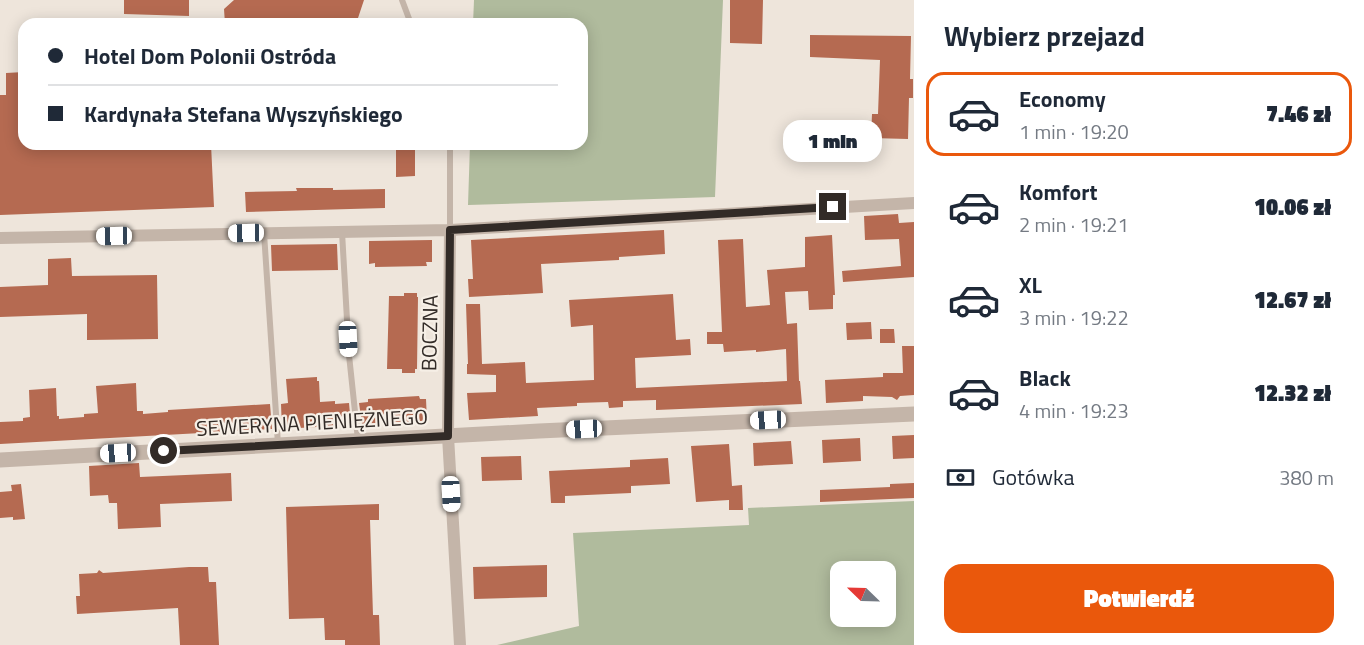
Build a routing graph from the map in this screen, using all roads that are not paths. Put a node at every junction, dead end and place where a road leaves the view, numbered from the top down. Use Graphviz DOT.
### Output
graph roads {
  1 [pos="402,0"];
  2 [pos="409,18"];
  3 [pos="450,150"];
  4 [pos="914,203"];
  5 [pos="450,230"];
  6 [pos="342,231"];
  7 [pos="264,233"];
  8 [pos="0,238"];
  9 [pos="914,414"];
  10 [pos="448,436"];
  11 [pos="358,441"];
  12 [pos="278,445"];
  13 [pos="0,460"];
  14 [pos="459,645"];
  1 -- 2 [label="lane"];
  3 -- 5 [label="lane"];
  4 -- 5 [label="street"];
  5 -- 6 [label="street"];
  5 -- 10 [label="street, BOCZNA"];
  6 -- 7 [label="street"];
  6 -- 11 [label="lane"];
  7 -- 8 [label="street"];
  7 -- 12 [label="lane"];
  9 -- 10 [label="street, SEWERYNA PIENIĘŻNEGO"];
  10 -- 11 [label="street, SEWERYNA PIENIĘŻNEGO"];
  10 -- 14 [label="street, BOCZNA"];
  11 -- 12 [label="street, SEWERYNA PIENIĘŻNEGO"];
  12 -- 13 [label="street, SEWERYNA PIENIĘŻNEGO"];
}
